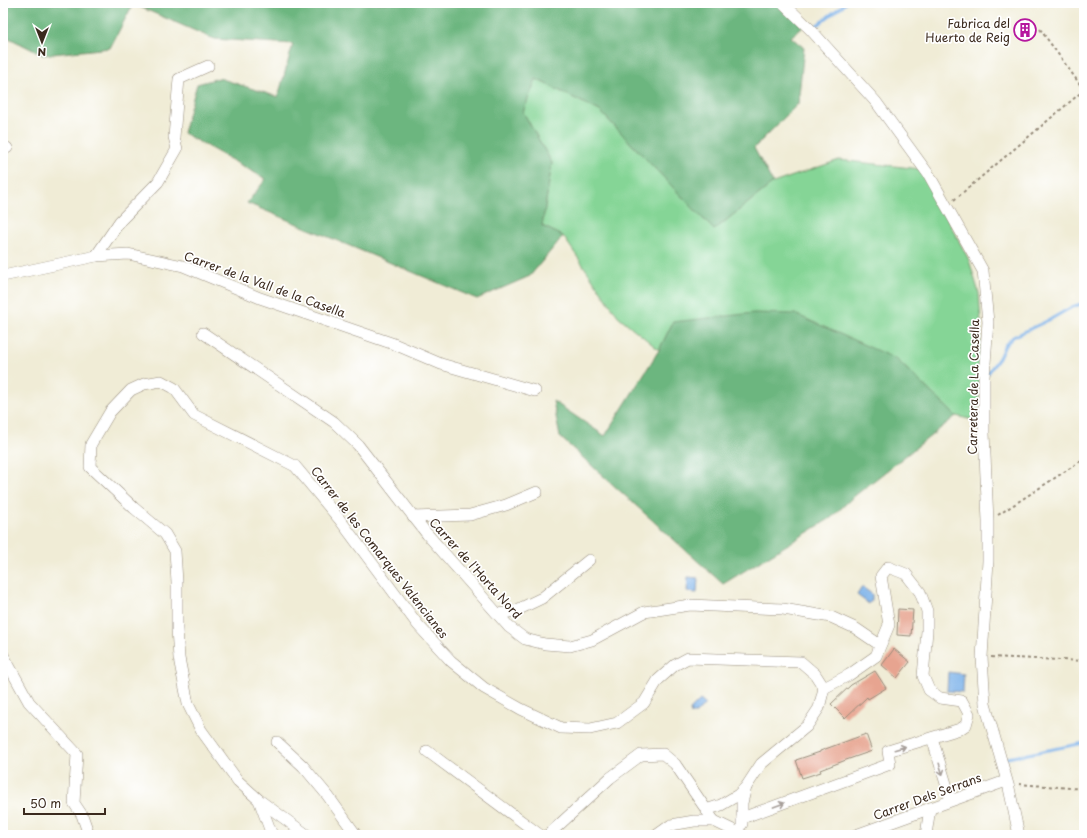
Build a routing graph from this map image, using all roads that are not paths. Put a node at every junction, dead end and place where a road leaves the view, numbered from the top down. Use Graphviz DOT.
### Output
graph roads {
  1 [pos="783,3"];
  2 [pos="208,66"];
  3 [pos="96,256"];
  4 [pos="3,276"];
  5 [pos="203,333"];
  6 [pos="535,392"];
  7 [pos="536,492"];
  8 [pos="414,517"];
  9 [pos="589,560"];
  10 [pos="499,614"];
  11 [pos="880,645"];
  12 [pos="3,655"];
  13 [pos="824,688"];
  14 [pos="932,738"];
  15 [pos="277,742"];
  16 [pos="427,751"];
  17 [pos="1006,781"];
  18 [pos="746,787"];
  19 [pos="259,800"];
  20 [pos="951,800"];
  21 [pos="930,808"];
  22 [pos="706,810"];
  23 [pos="742,818"];
  24 [pos="714,820"];
  25 [pos="89,835"];
  26 [pos="272,835"];
  27 [pos="307,835"];
  28 [pos="356,835"];
  29 [pos="540,835"];
  30 [pos="548,835"];
  31 [pos="657,835"];
  32 [pos="743,835"];
  33 [pos="856,835"];
  34 [pos="926,835"];
  35 [pos="1019,835"];
  1 -- 17 [label="street, Carretera de La Casella"];
  2 -- 3 [label="street"];
  3 -- 4 [label="street, Carrer de la Vall de la Casella"];
  3 -- 6 [label="street, Carrer de la Vall de la Casella"];
  5 -- 8 [label="street, Carrer de l'Horta Nord"];
  7 -- 8 [label="street"];
  8 -- 10 [label="street, Carrer de l'Horta Nord"];
  9 -- 10 [label="street"];
  10 -- 11 [label="street, Carrer de l'Horta Nord"];
  11 -- 13 [label="street"];
  11 -- 14 [label="street"];
  12 -- 25 [label="street"];
  13 -- 18 [label="street"];
  13 -- 19 [label="street, Carrer de les Comarques Valencianes"];
  14 -- 20 [label="street, one-way"];
  23 -- 14 [label="street, one-way"];
  15 -- 28 [label="street"];
  16 -- 29 [label="street"];
  17 -- 20 [label="street, Carrer Dels Serrans"];
  17 -- 35 [label="street, Carretera de La Casella"];
  18 -- 22 [label="street"];
  18 -- 23 [label="street"];
  19 -- 26 [label="street"];
  19 -- 27 [label="street, Carrer de les Comarques Valencianes"];
  20 -- 21 [label="street, Carrer Dels Serrans"];
  21 -- 33 [label="street, Carrer Dels Serrans"];
  21 -- 34 [label="street"];
  22 -- 24 [label="street"];
  22 -- 30 [label="street"];
  23 -- 32 [label="street"];
  24 -- 31 [label="street"];
  24 -- 32 [label="street"];
}
